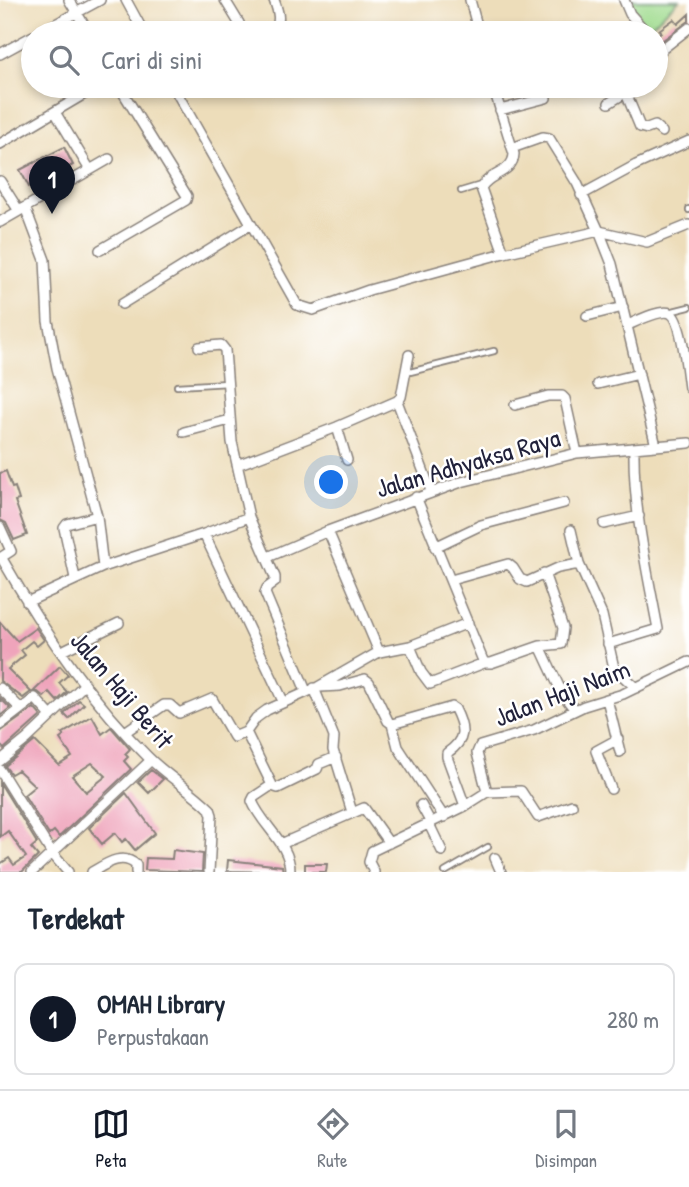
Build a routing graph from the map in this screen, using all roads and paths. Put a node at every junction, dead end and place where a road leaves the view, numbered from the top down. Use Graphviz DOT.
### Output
graph roads {
  1 [pos="69,0"];
  2 [pos="100,0"];
  3 [pos="126,0"];
  4 [pos="225,0"];
  5 [pos="274,0"];
  6 [pos="471,0"];
  7 [pos="624,0"];
  8 [pos="77,13"];
  9 [pos="62,21"];
  10 [pos="82,21"];
  11 [pos="137,21"];
  12 [pos="238,21"];
  13 [pos="279,21"];
  14 [pos="476,21"];
  15 [pos="636,21"];
  16 [pos="689,28"];
  17 [pos="668,42"];
  18 [pos="21,43"];
  19 [pos="0,54"];
  20 [pos="77,98"];
  21 [pos="126,98"];
  22 [pos="180,98"];
  23 [pos="496,98"];
  24 [pos="546,98"];
  25 [pos="614,98"];
  26 [pos="628,98"];
  27 [pos="609,103"];
  28 [pos="500,110"];
  29 [pos="55,111"];
  30 [pos="662,132"];
  31 [pos="689,141"];
  32 [pos="0,144"];
  33 [pos="512,148"];
  34 [pos="109,159"];
  35 [pos="90,170"];
  36 [pos="0,181"];
  37 [pos="482,185"];
  38 [pos="461,191"];
  39 [pos="581,195"];
  40 [pos="22,209"];
  41 [pos="0,222"];
  42 [pos="250,225"];
  43 [pos="689,226"];
  44 [pos="599,231"];
  45 [pos="100,250"];
  46 [pos="504,253"];
  47 [pos="122,304"];
  48 [pos="623,307"];
  49 [pos="689,307"];
  50 [pos="668,312"];
  51 [pos="587,316"];
  52 [pos="628,325"];
  53 [pos="199,347"];
  54 [pos="494,351"];
  55 [pos="409,355"];
  56 [pos="405,374"];
  57 [pos="639,374"];
  58 [pos="229,383"];
  59 [pos="598,384"];
  60 [pos="177,386"];
  61 [pos="689,388"];
  62 [pos="397,401"];
  63 [pos="515,405"];
  64 [pos="230,419"];
  65 [pos="337,427"];
  66 [pos="184,432"];
  67 [pos="689,443"];
  68 [pos="656,446"];
  69 [pos="634,448"];
  70 [pos="577,453"];
  71 [pos="347,460"];
  72 [pos="237,465"];
  73 [pos="431,491"];
  74 [pos="416,497"];
  75 [pos="564,503"];
  76 [pos="97,516"];
  77 [pos="639,516"];
  78 [pos="249,517"];
  79 [pos="604,524"];
  80 [pos="0,527"];
  81 [pos="571,530"];
  82 [pos="328,531"];
  83 [pos="204,534"];
  84 [pos="436,547"];
  85 [pos="268,557"];
  86 [pos="1,558"];
  87 [pos="579,564"];
  88 [pos="103,567"];
  89 [pos="544,573"];
  90 [pos="75,578"];
  91 [pos="451,580"];
  92 [pos="27,602"];
  93 [pos="119,623"];
  94 [pos="468,623"];
  95 [pos="608,644"];
  96 [pos="410,646"];
  97 [pos="540,646"];
  98 [pos="62,651"];
  99 [pos="379,652"];
  100 [pos="689,662"];
  101 [pos="484,663"];
  102 [pos="84,685"];
  103 [pos="0,688"];
  104 [pos="636,688"];
  105 [pos="313,689"];
  106 [pos="607,699"];
  107 [pos="283,701"];
  108 [pos="20,708"];
  109 [pos="575,710"];
  110 [pos="51,716"];
  111 [pos="392,724"];
  112 [pos="0,725"];
  113 [pos="125,732"];
  114 [pos="246,732"];
  115 [pos="618,739"];
  116 [pos="620,752"];
  117 [pos="336,757"];
  118 [pos="151,760"];
  119 [pos="0,761"];
  120 [pos="0,770"];
  121 [pos="272,786"];
  122 [pos="611,789"];
  123 [pos="487,792"];
  124 [pos="421,805"];
  125 [pos="572,805"];
  126 [pos="465,806"];
  127 [pos="352,812"];
  128 [pos="444,817"];
  129 [pos="430,823"];
  130 [pos="389,843"];
  131 [pos="281,844"];
  132 [pos="488,847"];
  133 [pos="442,851"];
  134 [pos="51,852"];
  135 [pos="495,859"];
  136 [pos="32,872"];
  137 [pos="68,872"];
  138 [pos="93,872"];
  139 [pos="135,872"];
  140 [pos="209,872"];
  141 [pos="290,872"];
  142 [pos="375,872"];
  143 [pos="444,872"];
  144 [pos="501,872"];
  1 -- 8 [label="street"];
  2 -- 8 [label="street"];
  3 -- 11 [label="street"];
  4 -- 12 [label="street"];
  5 -- 13 [label="street"];
  6 -- 14 [label="street"];
  7 -- 15 [label="street"];
  8 -- 9 [label="street"];
  8 -- 10 [label="street"];
  16 -- 17 [label="street"];
  18 -- 19 [label="street"];
  20 -- 29 [label="street"];
  21 -- 45 [label="street"];
  22 -- 42 [label="street"];
  23 -- 28 [label="street"];
  24 -- 28 [label="street"];
  25 -- 27 [label="street"];
  26 -- 30 [label="street"];
  28 -- 33 [label="street"];
  29 -- 32 [label="street"];
  29 -- 35 [label="street"];
  31 -- 39 [label="street"];
  33 -- 37 [label="street"];
  33 -- 39 [label="street"];
  34 -- 35 [label="street"];
  35 -- 40 [label="street"];
  36 -- 40 [label="street"];
  37 -- 38 [label="lane"];
  37 -- 46 [label="street"];
  39 -- 44 [label="street"];
  40 -- 41 [label="street"];
  40 -- 76 [label="street"];
  42 -- 46 [label="street"];
  42 -- 47 [label="street"];
  43 -- 44 [label="street"];
  44 -- 46 [label="street"];
  44 -- 48 [label="street"];
  48 -- 51 [label="street"];
  48 -- 52 [label="street"];
  49 -- 50 [label="lane"];
  50 -- 52 [label="street"];
  50 -- 61 [label="street"];
  52 -- 57 [label="street"];
  53 -- 58 [label="street"];
  54 -- 56 [label="lane"];
  55 -- 56 [label="street"];
  56 -- 62 [label="street"];
  57 -- 59 [label="street"];
  57 -- 68 [label="street"];
  58 -- 60 [label="lane"];
  58 -- 64 [label="street"];
  62 -- 65 [label="street"];
  62 -- 73 [label="street"];
  63 -- 70 [label="street"];
  64 -- 66 [label="street"];
  64 -- 72 [label="street"];
  65 -- 71 [label="street"];
  65 -- 72 [label="street"];
  67 -- 68 [label="street, Jalan Adhyaksa Raya"];
  68 -- 69 [label="street, Jalan Adhyaksa Raya"];
  69 -- 70 [label="street, Jalan Adhyaksa Raya"];
  69 -- 77 [label="street"];
  70 -- 73 [label="street, Jalan Adhyaksa Raya"];
  72 -- 78 [label="street"];
  73 -- 74 [label="street, Jalan Adhyaksa Raya"];
  74 -- 82 [label="street, Jalan Adhyaksa Raya"];
  74 -- 84 [label="street"];
  75 -- 84 [label="street"];
  76 -- 88 [label="street"];
  76 -- 90 [label="street"];
  77 -- 79 [label="street"];
  77 -- 95 [label="street"];
  78 -- 83 [label="street"];
  78 -- 85 [label="street"];
  80 -- 86 [label="street"];
  81 -- 87 [label="street"];
  82 -- 85 [label="street, Jalan Adhyaksa Raya"];
  82 -- 99 [label="street"];
  83 -- 88 [label="street"];
  83 -- 107 [label="street"];
  84 -- 91 [label="street"];
  85 -- 105 [label="street"];
  86 -- 92 [label="street, Jalan Haji Berit"];
  87 -- 89 [label="street"];
  87 -- 95 [label="street"];
  88 -- 90 [label="street"];
  89 -- 91 [label="street"];
  89 -- 97 [label="street"];
  90 -- 92 [label="street"];
  91 -- 94 [label="street"];
  92 -- 98 [label="street, Jalan Haji Berit"];
  93 -- 98 [label="street"];
  94 -- 96 [label="street"];
  94 -- 101 [label="street"];
  95 -- 104 [label="street"];
  96 -- 99 [label="street"];
  96 -- 101 [label="street"];
  97 -- 101 [label="street"];
  97 -- 109 [label="street"];
  98 -- 102 [label="street, Jalan Haji Berit"];
  99 -- 105 [label="street"];
  100 -- 104 [label="street, Jalan Haji Naim"];
  102 -- 110 [label="street"];
  102 -- 113 [label="street, Jalan Haji Berit"];
  103 -- 108 [label="street"];
  104 -- 106 [label="street, Jalan Haji Naim"];
  105 -- 107 [label="street"];
  105 -- 111 [label="street"];
  105 -- 117 [label="street"];
  106 -- 109 [label="street, Jalan Haji Naim"];
  106 -- 115 [label="street"];
  107 -- 114 [label="street"];
  108 -- 110 [label="street"];
  108 -- 112 [label="street"];
  109 -- 123 [label="street, Jalan Haji Naim"];
  110 -- 119 [label="street"];
  111 -- 126 [label="street"];
  111 -- 128 [label="street"];
  113 -- 114 [label="street"];
  113 -- 118 [label="street, Jalan Haji Berit"];
  114 -- 121 [label="street"];
  115 -- 116 [label="street"];
  115 -- 122 [label="street"];
  117 -- 121 [label="street"];
  117 -- 127 [label="street"];
  118 -- 134 [label="street"];
  118 -- 140 [label="street, Jalan Haji Berit"];
  120 -- 134 [label="street"];
  121 -- 131 [label="street"];
  123 -- 125 [label="street"];
  123 -- 126 [label="street"];
  124 -- 129 [label="street"];
  126 -- 128 [label="street"];
  127 -- 130 [label="street"];
  127 -- 131 [label="street"];
  128 -- 129 [label="street"];
  129 -- 130 [label="street"];
  129 -- 133 [label="street"];
  130 -- 142 [label="street"];
  131 -- 141 [label="street"];
  132 -- 143 [label="lane"];
  134 -- 136 [label="street"];
  134 -- 137 [label="street"];
  135 -- 144 [label="street"];
  138 -- 139 [label="street"];
}
